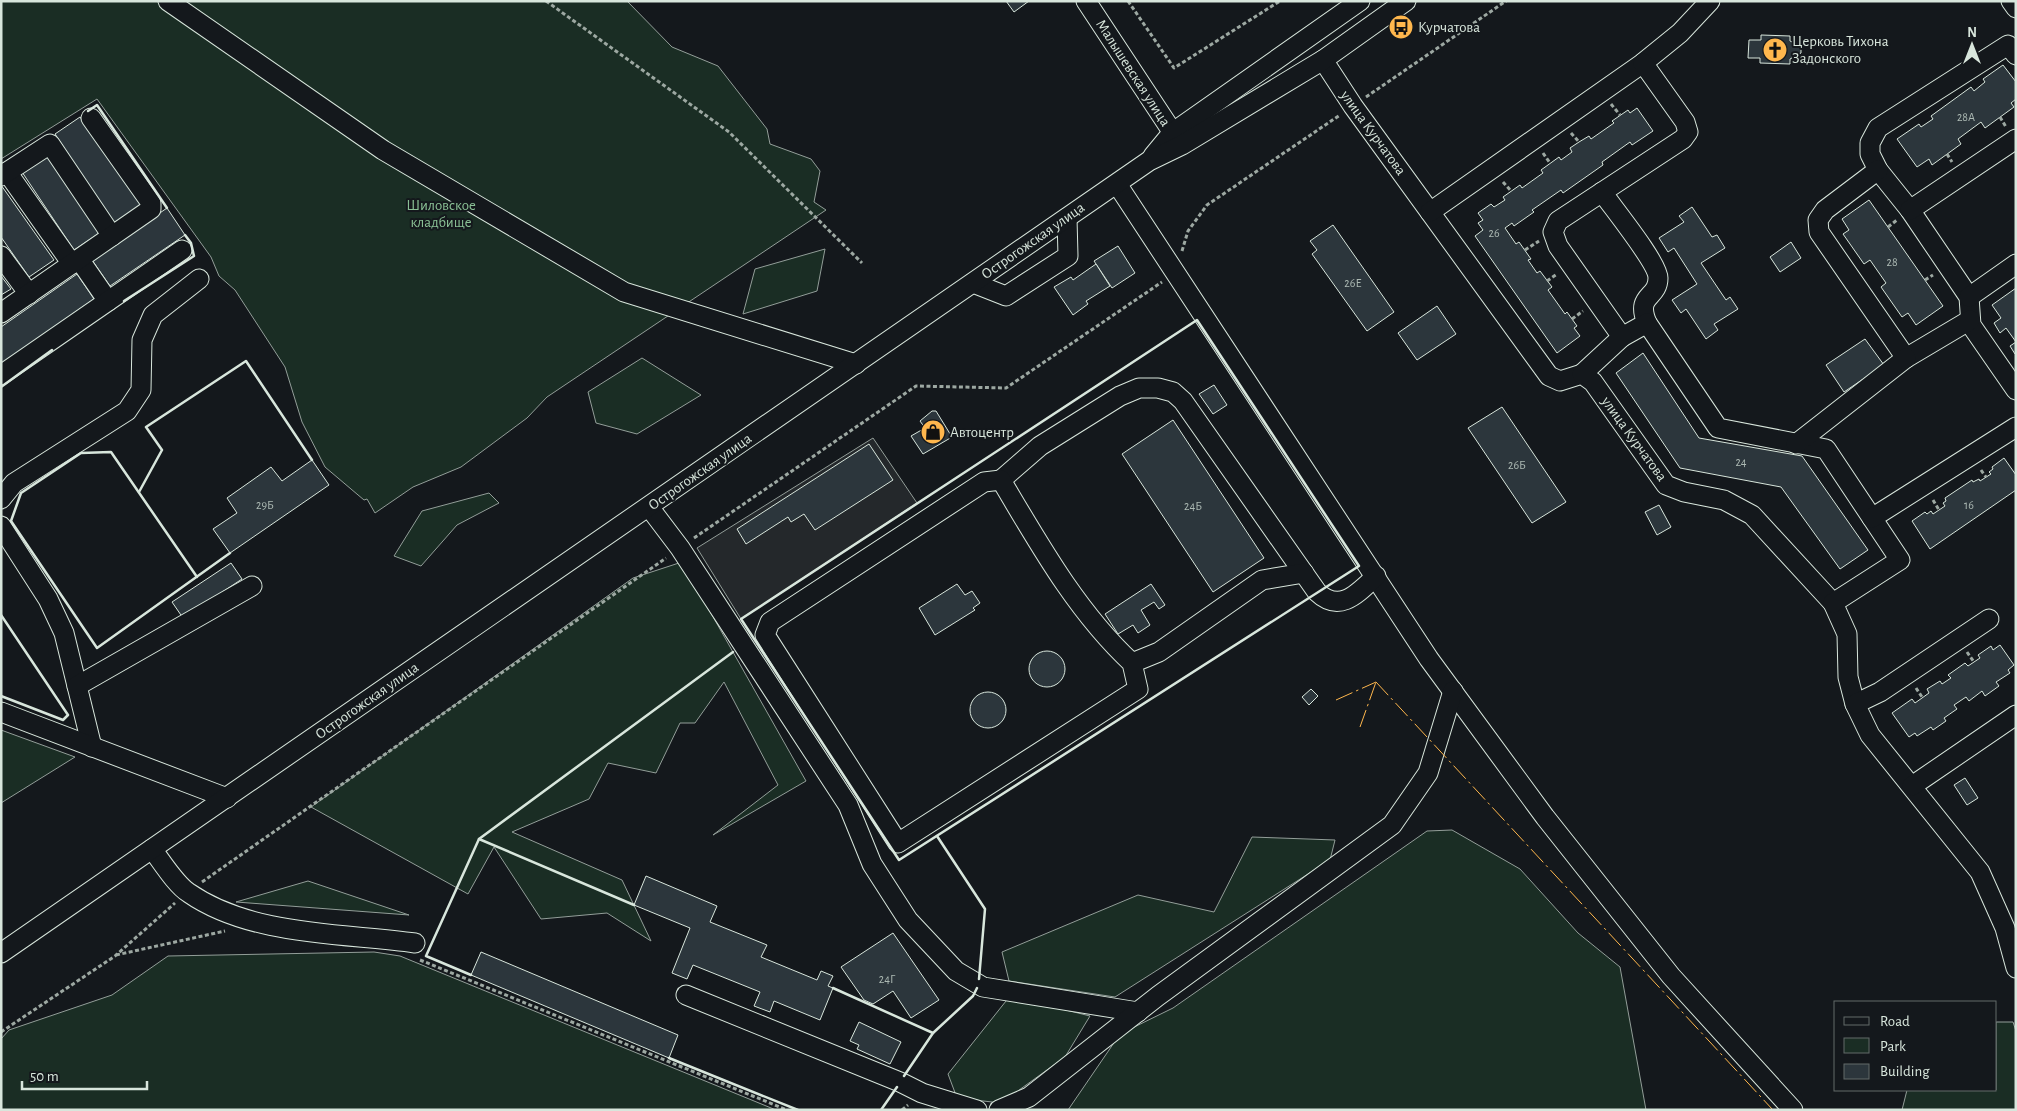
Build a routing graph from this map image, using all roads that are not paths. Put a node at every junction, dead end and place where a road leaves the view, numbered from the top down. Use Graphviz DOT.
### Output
graph roads {
  1 [pos="168,1"];
  2 [pos="1086,1"];
  3 [pos="1360,1"];
  4 [pos="1406,1"];
  5 [pos="1710,1"];
  6 [pos="2011,1"];
  7 [pos="2016,8"];
  8 [pos="2016,55"];
  9 [pos="1323,60"];
  10 [pos="1643,63"];
  11 [pos="91,118"];
  12 [pos="2016,138"];
  13 [pos="1177,139"];
  14 [pos="1878,170"];
  15 [pos="4,174"];
  16 [pos="1117,184"];
  17 [pos="1602,192"];
  18 [pos="1910,210"];
  19 [pos="1430,212"];
  20 [pos="1067,218"];
  21 [pos="112,236"];
  22 [pos="182,250"];
  23 [pos="1,256"];
  24 [pos="76,262"];
  25 [pos="2016,264"];
  26 [pos="199,278"];
  27 [pos="973,283"];
  28 [pos="29,294"];
  29 [pos="1969,297"];
  30 [pos="108,301"];
  31 [pos="1,313"];
  32 [pos="1970,320"];
  33 [pos="1647,323"];
  34 [pos="1622,337"];
  35 [pos="1906,358"];
  36 [pos="856,364"];
  37 [pos="1582,374"];
  38 [pos="1,375"];
  39 [pos="2016,390"];
  40 [pos="2016,427"];
  41 [pos="1796,444"];
  42 [pos="1001,480"];
  43 [pos="1,499"];
  44 [pos="649,507"];
  45 [pos="1872,518"];
  46 [pos="1,526"];
  47 [pos="1304,573"];
  48 [pos="1376,576"];
  49 [pos="252,586"];
  50 [pos="1832,604"];
  51 [pos="1989,619"];
  52 [pos="1132,663"];
  53 [pos="77,686"];
  54 [pos="1453,691"];
  55 [pos="1855,704"];
  56 [pos="1,712"];
  57 [pos="2016,716"];
  58 [pos="92,747"];
  59 [pos="1912,786"];
  60 [pos="227,798"];
  61 [pos="152,849"];
  62 [pos="417,951"];
  63 [pos="1,953"];
  64 [pos="2016,968"];
  65 [pos="686,995"];
  66 [pos="1138,1012"];
  67 [pos="977,1110"];
  68 [pos="998,1110"];
  69 [pos="1793,1110"];
  1 -- 36 [label="street"];
  2 -- 13 [label="street, Малышевская улица"];
  3 -- 13 [label="street"];
  4 -- 9 [label="street"];
  5 -- 10 [label="street"];
  6 -- 7 [label="street"];
  8 -- 14 [label="street"];
  9 -- 13 [label="street"];
  9 -- 19 [label="street, улица Курчатова"];
  10 -- 17 [label="street"];
  10 -- 19 [label="street"];
  11 -- 21 [label="street"];
  12 -- 18 [label="street"];
  13 -- 16 [label="street, Острогожская улица"];
  14 -- 18 [label="street"];
  14 -- 35 [label="street"];
  15 -- 21 [label="street"];
  15 -- 24 [label="street"];
  16 -- 20 [label="street, Острогожская улица"];
  16 -- 48 [label="street"];
  17 -- 33 [label="street"];
  17 -- 34 [label="street"];
  18 -- 29 [label="street"];
  19 -- 37 [label="street, улица Курчатова"];
  20 -- 27 [label="street, Острогожская улица"];
  20 -- 27 [label="street"];
  21 -- 24 [label="street"];
  22 -- 30 [label="street"];
  23 -- 28 [label="street"];
  24 -- 28 [label="street"];
  24 -- 30 [label="street"];
  25 -- 29 [label="street"];
  26 -- 43 [label="street"];
  27 -- 36 [label="street, Острогожская улица"];
  28 -- 31 [label="street"];
  29 -- 32 [label="street"];
  30 -- 38 [label="street"];
  32 -- 35 [label="street"];
  32 -- 39 [label="street"];
  33 -- 34 [label="street"];
  33 -- 41 [label="street"];
  34 -- 37 [label="street"];
  35 -- 41 [label="street"];
  36 -- 44 [label="street, Острогожская улица"];
  37 -- 50 [label="street, улица Курчатова"];
  40 -- 45 [label="street"];
  41 -- 45 [label="street"];
  42 -- 47 [label="street"];
  42 -- 52 [label="street"];
  42 -- 52 [label="street"];
  44 -- 60 [label="street, Острогожская улица"];
  44 -- 66 [label="street"];
  45 -- 50 [label="street"];
  46 -- 53 [label="street"];
  47 -- 48 [label="street"];
  47 -- 52 [label="street"];
  48 -- 54 [label="street"];
  49 -- 53 [label="street"];
  50 -- 55 [label="street, улица Курчатова"];
  51 -- 55 [label="street"];
  53 -- 58 [label="street"];
  54 -- 66 [label="street"];
  54 -- 69 [label="street"];
  55 -- 59 [label="street, улица Курчатова"];
  56 -- 58 [label="street"];
  57 -- 59 [label="street"];
  58 -- 60 [label="street"];
  59 -- 64 [label="street, улица Курчатова"];
  60 -- 61 [label="street, Острогожская улица"];
  61 -- 62 [label="street"];
  61 -- 63 [label="street, Острогожская улица"];
  65 -- 67 [label="street"];
  66 -- 68 [label="street"];
}
